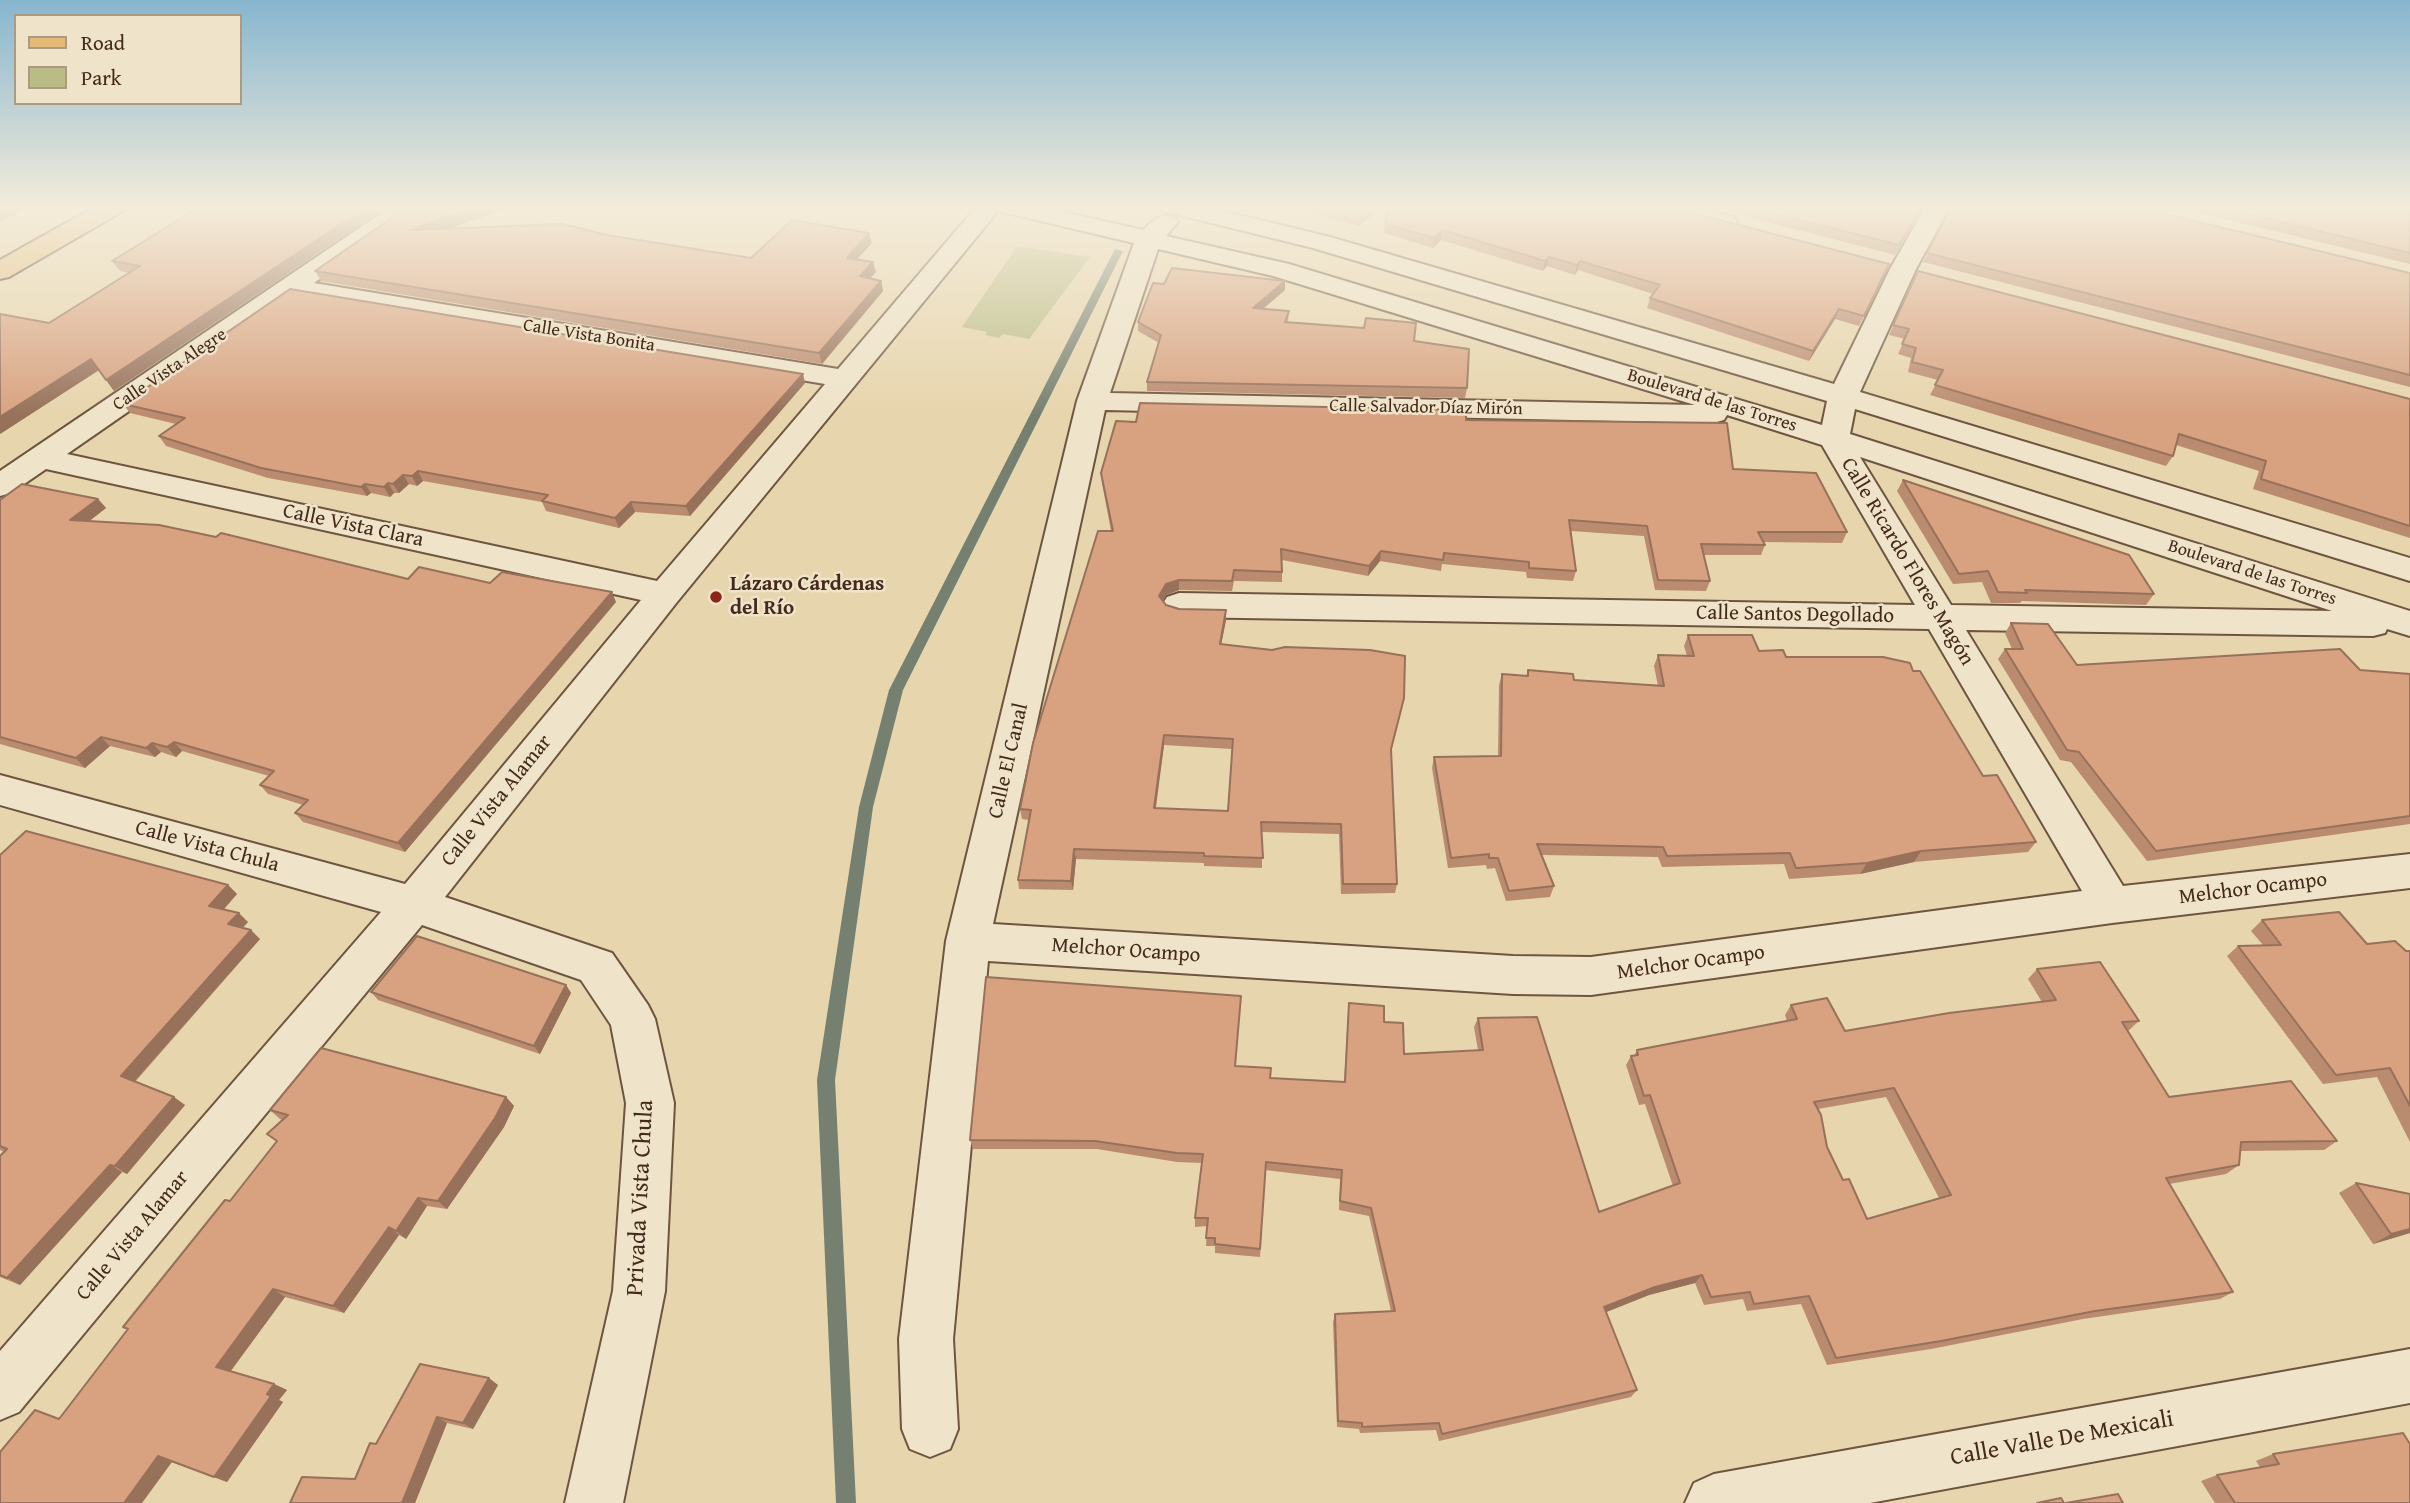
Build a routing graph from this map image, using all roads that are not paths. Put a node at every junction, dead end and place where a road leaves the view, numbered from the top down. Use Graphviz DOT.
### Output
graph roads {
  1 [pos="306,276"];
  2 [pos="932,276"];
  3 [pos="1135,276"];
  4 [pos="1300,276"];
  5 [pos="1437,276"];
  6 [pos="1900,276"];
  7 [pos="290,287"];
  8 [pos="847,379"];
  9 [pos="1843,396"];
  10 [pos="1092,401"];
  11 [pos="1760,415"];
  12 [pos="1834,440"];
  13 [pos="41,458"];
  14 [pos="0,486"];
  15 [pos="2410,570"];
  16 [pos="665,594"];
  17 [pos="1179,605"];
  18 [pos="1941,617"];
  19 [pos="2410,624"];
  20 [pos="0,790"];
  21 [pos="2410,871"];
  22 [pos="414,904"];
  23 [pos="2112,905"];
  24 [pos="968,941"];
  25 [pos="2410,1376"];
  26 [pos="0,1393"];
  27 [pos="930,1429"];
  28 [pos="594,1503"];
  29 [pos="1714,1503"];
  1 -- 7 [label="street, Calle Vista Alegre"];
  2 -- 8 [label="street, Calle Vista Alamar"];
  3 -- 10 [label="street, Calle El Canal"];
  4 -- 11 [label="street, Boulevard de las Torres"];
  5 -- 9 [label="street, Boulevard de las Torres"];
  6 -- 9 [label="street, Calle Ricardo Flores Magón"];
  7 -- 8 [label="street, Calle Vista Bonita"];
  7 -- 13 [label="street, Calle Vista Alegre"];
  8 -- 16 [label="street, Calle Vista Alamar"];
  9 -- 12 [label="street, Calle Ricardo Flores Magón"];
  9 -- 15 [label="street, Boulevard de las Torres"];
  10 -- 11 [label="street, Calle Salvador Díaz Mirón"];
  10 -- 24 [label="street, Calle El Canal"];
  11 -- 12 [label="street, Boulevard de las Torres"];
  12 -- 18 [label="street, Calle Ricardo Flores Magón"];
  12 -- 19 [label="street, Boulevard de las Torres"];
  13 -- 14 [label="street, Calle Vista Alegre"];
  13 -- 16 [label="street, Calle Vista Clara"];
  16 -- 22 [label="street, Calle Vista Alamar"];
  17 -- 18 [label="street, Calle Santos Degollado"];
  18 -- 19 [label="street, Calle Santos Degollado"];
  18 -- 23 [label="street, Calle Ricardo Flores Magón"];
  20 -- 22 [label="street, Calle Vista Chula"];
  21 -- 23 [label="street, Melchor Ocampo"];
  22 -- 26 [label="street, Calle Vista Alamar"];
  22 -- 28 [label="street, Privada Vista Chula"];
  23 -- 24 [label="street, Melchor Ocampo"];
  24 -- 27 [label="street, Calle El Canal"];
  25 -- 29 [label="street, Calle Valle De Mexicali"];
}
